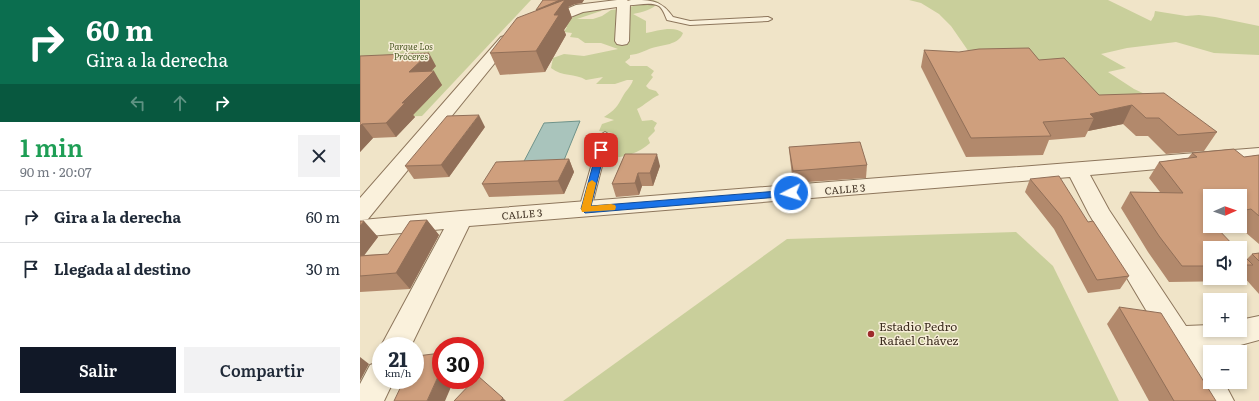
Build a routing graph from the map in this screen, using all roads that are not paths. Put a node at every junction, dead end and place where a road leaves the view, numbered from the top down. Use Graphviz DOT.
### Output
graph roads {
  1 [pos="624,3"];
  2 [pos="768,19"];
  3 [pos="622,41"];
  4 [pos="605,135"];
  5 [pos="1259,154"];
  6 [pos="1077,170"];
  7 [pos="585,209"];
  8 [pos="360,213"];
  9 [pos="462,219"];
  10 [pos="360,229"];
  11 [pos="1259,328"];
  12 [pos="401,337"];
  13 [pos="1179,339"];
  14 [pos="374,389"];
  15 [pos="368,401"];
  16 [pos="1218,401"];
  1 -- 2 [label="lane"];
  1 -- 3 [label="street"];
  1 -- 8 [label="street"];
  4 -- 7 [label="lane"];
  5 -- 6 [label="street, CALLE 3"];
  6 -- 7 [label="street, CALLE 3"];
  6 -- 13 [label="street"];
  7 -- 9 [label="street, CALLE 3"];
  9 -- 10 [label="street, CALLE 3"];
  9 -- 12 [label="street"];
  11 -- 13 [label="street"];
  13 -- 16 [label="street"];
  14 -- 15 [label="street"];
}
